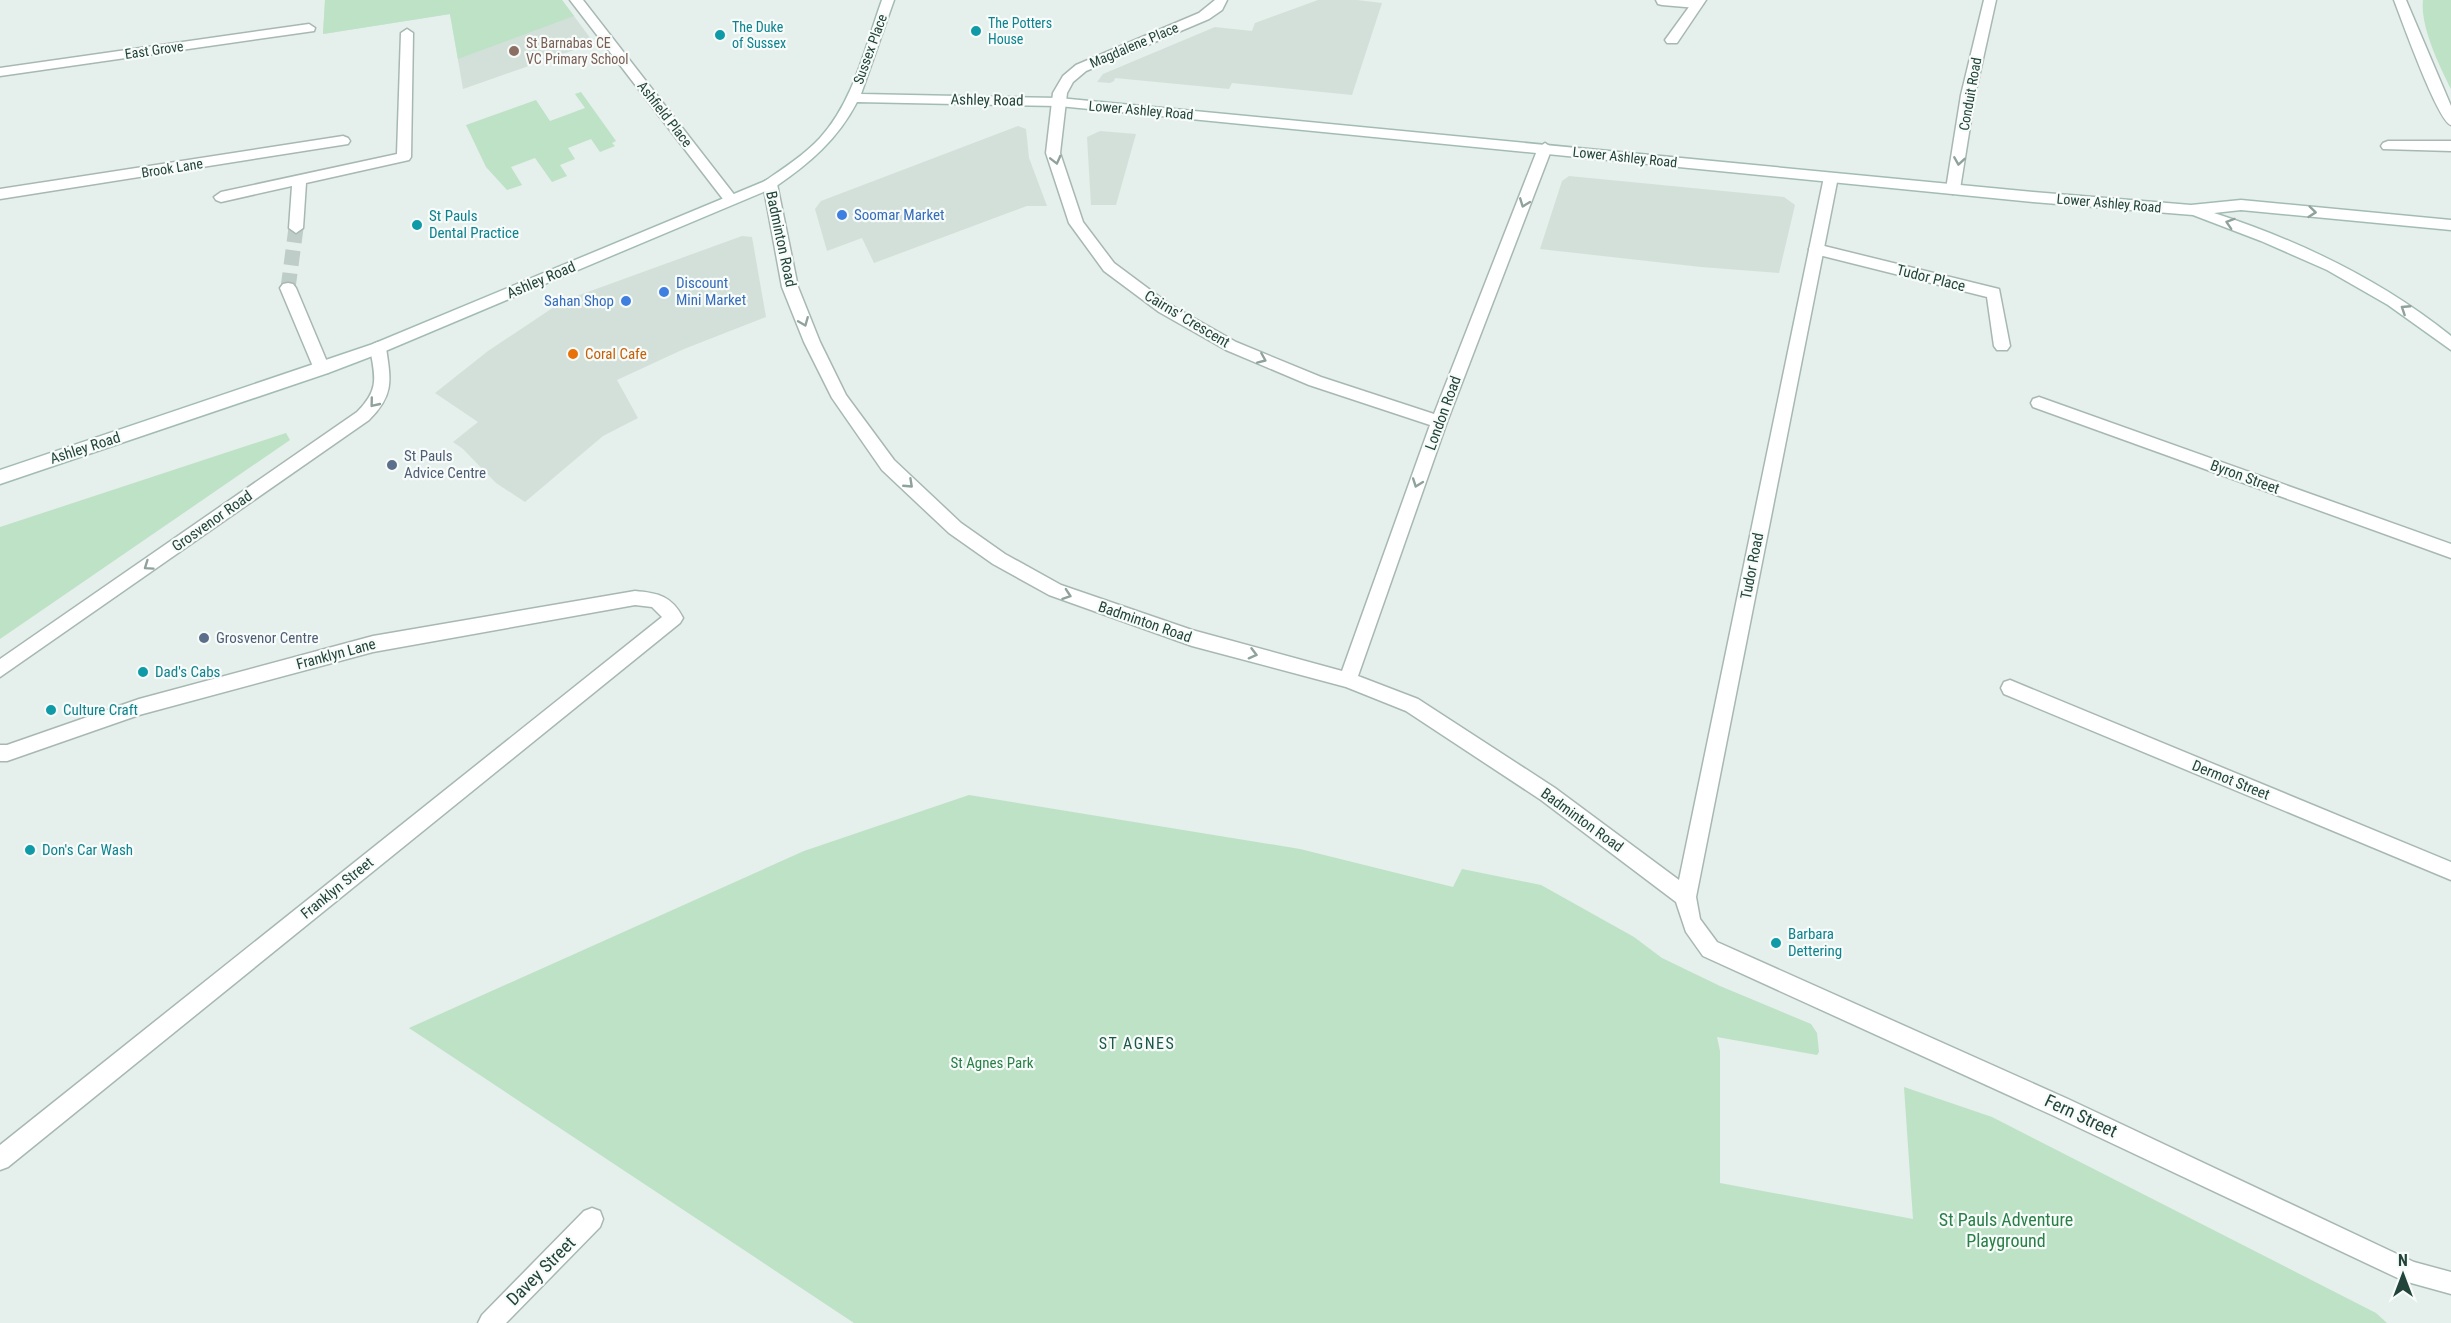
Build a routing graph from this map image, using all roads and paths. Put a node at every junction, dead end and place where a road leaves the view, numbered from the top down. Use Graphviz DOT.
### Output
graph roads {
  1 [pos="576,0"];
  2 [pos="888,0"];
  3 [pos="1221,0"];
  4 [pos="1990,0"];
  5 [pos="2400,0"];
  6 [pos="1662,1"];
  7 [pos="1698,2"];
  8 [pos="309,28"];
  9 [pos="408,33"];
  10 [pos="1672,40"];
  11 [pos="0,72"];
  12 [pos="852,98"];
  13 [pos="1059,102"];
  14 [pos="2451,120"];
  15 [pos="344,141"];
  16 [pos="2388,146"];
  17 [pos="2451,146"];
  18 [pos="1545,148"];
  19 [pos="1831,177"];
  20 [pos="298,182"];
  21 [pos="770,184"];
  22 [pos="1953,189"];
  23 [pos="0,194"];
  24 [pos="221,197"];
  25 [pos="731,200"];
  26 [pos="2191,210"];
  27 [pos="2451,225"];
  28 [pos="296,228"];
  29 [pos="1816,249"];
  30 [pos="288,288"];
  31 [pos="2451,344"];
  32 [pos="2002,346"];
  33 [pos="378,348"];
  34 [pos="322,369"];
  35 [pos="2039,403"];
  36 [pos="1439,422"];
  37 [pos="0,477"];
  38 [pos="2451,551"];
  39 [pos="674,618"];
  40 [pos="0,669"];
  41 [pos="1348,680"];
  42 [pos="2010,688"];
  43 [pos="0,753"];
  44 [pos="2451,871"];
  45 [pos="1686,897"];
  46 [pos="1710,949"];
  47 [pos="0,1159"];
  48 [pos="592,1219"];
  49 [pos="2451,1283"];
  50 [pos="490,1323"];
  1 -- 25 [label="street, Ashfield Place"];
  2 -- 12 [label="street, Sussex Place"];
  3 -- 13 [label="street, Magdalene Place"];
  4 -- 22 [label="street, Conduit Road, one-way"];
  5 -- 14 [label="street"];
  6 -- 7 [label="street"];
  7 -- 10 [label="street"];
  8 -- 11 [label="street, East Grove"];
  9 -- 20 [label="street"];
  12 -- 13 [label="street, Ashley Road"];
  12 -- 21 [label="street, Ashley Road"];
  13 -- 18 [label="street, Lower Ashley Road"];
  13 -- 36 [label="street, Cairns' Crescent, one-way"];
  15 -- 23 [label="street, Brook Lane"];
  16 -- 17 [label="street"];
  18 -- 19 [label="street, Lower Ashley Road"];
  18 -- 36 [label="street, London Road, one-way"];
  19 -- 22 [label="street, Lower Ashley Road"];
  19 -- 29 [label="street, Tudor Road"];
  20 -- 24 [label="street"];
  20 -- 28 [label="street"];
  21 -- 25 [label="street, Ashley Road"];
  21 -- 41 [label="street, Badminton Road, one-way"];
  22 -- 26 [label="street, Lower Ashley Road"];
  25 -- 33 [label="street, Ashley Road"];
  26 -- 27 [label="street, Lower Ashley Road, one-way"];
  31 -- 26 [label="street, Lower Ashley Road, one-way"];
  29 -- 32 [label="street, Tudor Place"];
  29 -- 45 [label="street, Tudor Road"];
  30 -- 34 [label="street"];
  33 -- 34 [label="street, Ashley Road"];
  33 -- 40 [label="street, Grosvenor Road, one-way"];
  34 -- 37 [label="street, Ashley Road"];
  35 -- 38 [label="street, Byron Street"];
  36 -- 41 [label="street, London Road, one-way"];
  39 -- 43 [label="street, Franklyn Lane"];
  39 -- 47 [label="street, Franklyn Street"];
  41 -- 45 [label="street, Badminton Road"];
  42 -- 44 [label="street, Dermot Street"];
  45 -- 46 [label="street, Tudor Road"];
  46 -- 49 [label="street, Fern Street"];
  48 -- 50 [label="street, Davey Street"];
}
